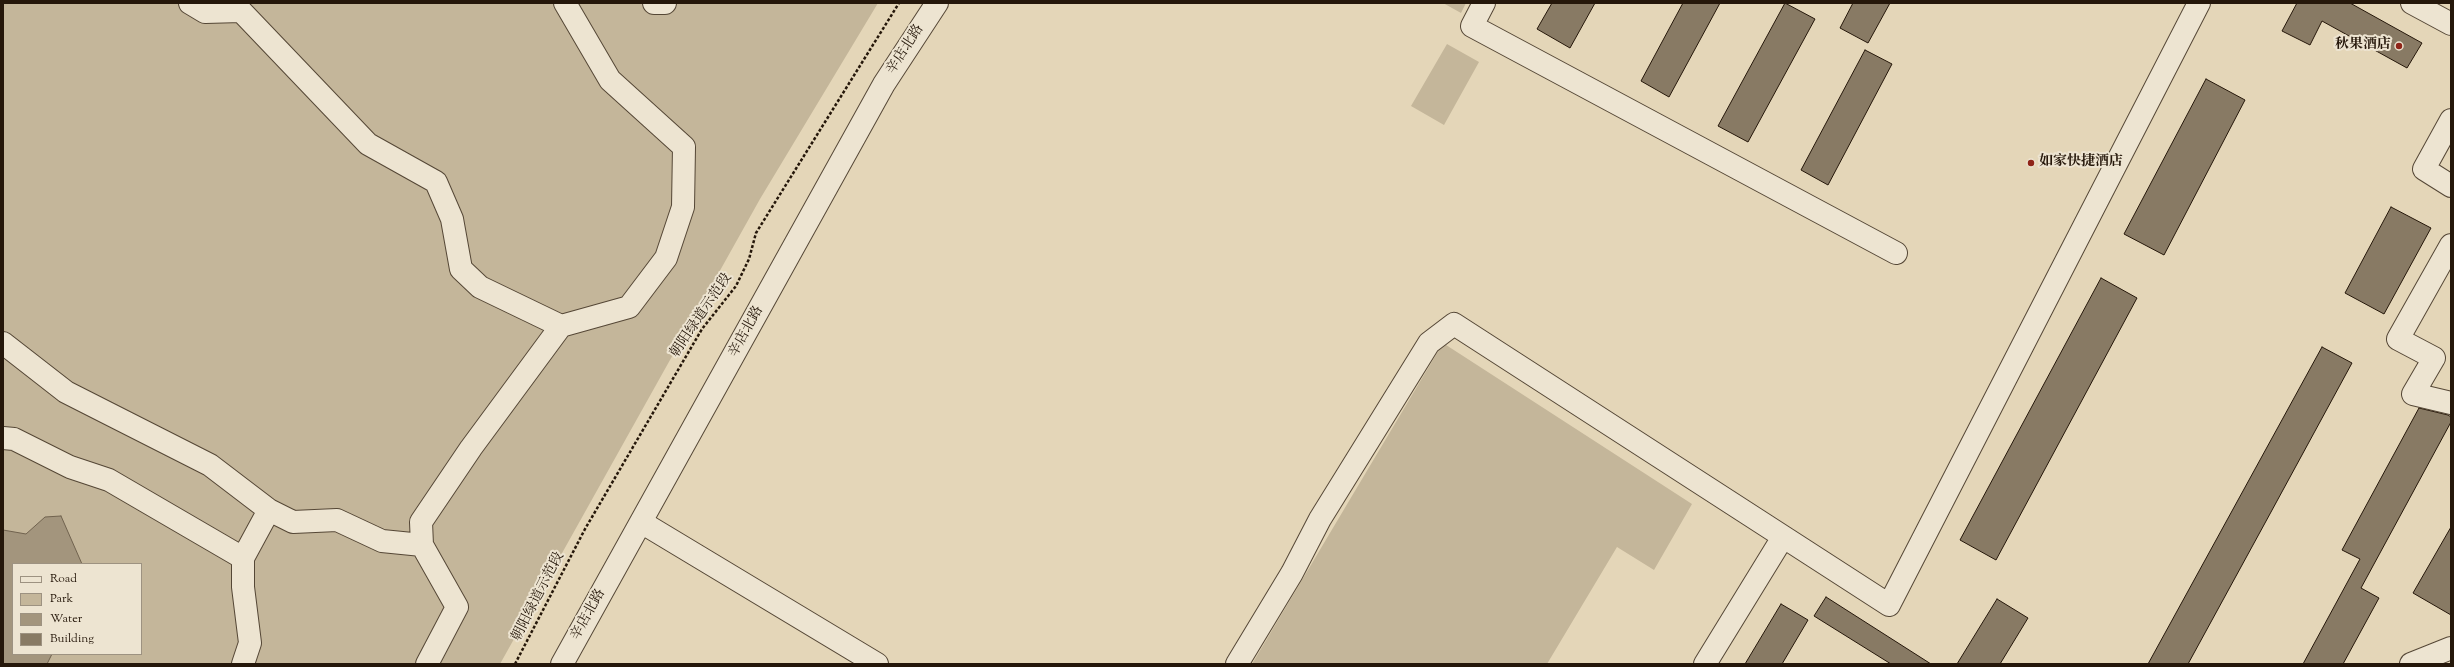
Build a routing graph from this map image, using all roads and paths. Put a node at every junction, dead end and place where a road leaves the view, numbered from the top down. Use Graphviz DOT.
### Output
graph roads {
  1 [pos="190,3"];
  2 [pos="565,3"];
  3 [pos="654,3"];
  4 [pos="665,3"];
  5 [pos="899,3"];
  6 [pos="937,3"];
  7 [pos="1484,3"];
  8 [pos="2199,3"];
  9 [pos="2412,3"];
  10 [pos="2451,24"];
  11 [pos="2451,120"];
  12 [pos="2451,186"];
  13 [pos="2451,244"];
  14 [pos="1896,253"];
  15 [pos="562,326"];
  16 [pos="3,343"];
  17 [pos="2451,403"];
  18 [pos="3,438"];
  19 [pos="269,510"];
  20 [pos="641,522"];
  21 [pos="1783,536"];
  22 [pos="422,545"];
  23 [pos="243,558"];
  24 [pos="2451,648"];
  25 [pos="243,664"];
  26 [pos="427,664"];
  27 [pos="515,664"];
  28 [pos="562,664"];
  29 [pos="877,664"];
  30 [pos="1237,664"];
  31 [pos="1705,664"];
  32 [pos="2411,664"];
  1 -- 15 [label="street"];
  2 -- 15 [label="street"];
  3 -- 4 [label="street"];
  5 -- 27 [label="path, 朝阳绿道示范段"];
  6 -- 20 [label="street, 辛店北路"];
  7 -- 14 [label="street"];
  8 -- 21 [label="street"];
  9 -- 10 [label="street"];
  11 -- 12 [label="street"];
  13 -- 17 [label="street"];
  15 -- 22 [label="street"];
  16 -- 19 [label="street"];
  18 -- 23 [label="street"];
  19 -- 22 [label="street"];
  19 -- 23 [label="street"];
  20 -- 28 [label="street, 辛店北路"];
  20 -- 29 [label="street"];
  21 -- 30 [label="street"];
  21 -- 31 [label="street"];
  22 -- 26 [label="street"];
  23 -- 25 [label="street"];
  24 -- 32 [label="street"];
}
